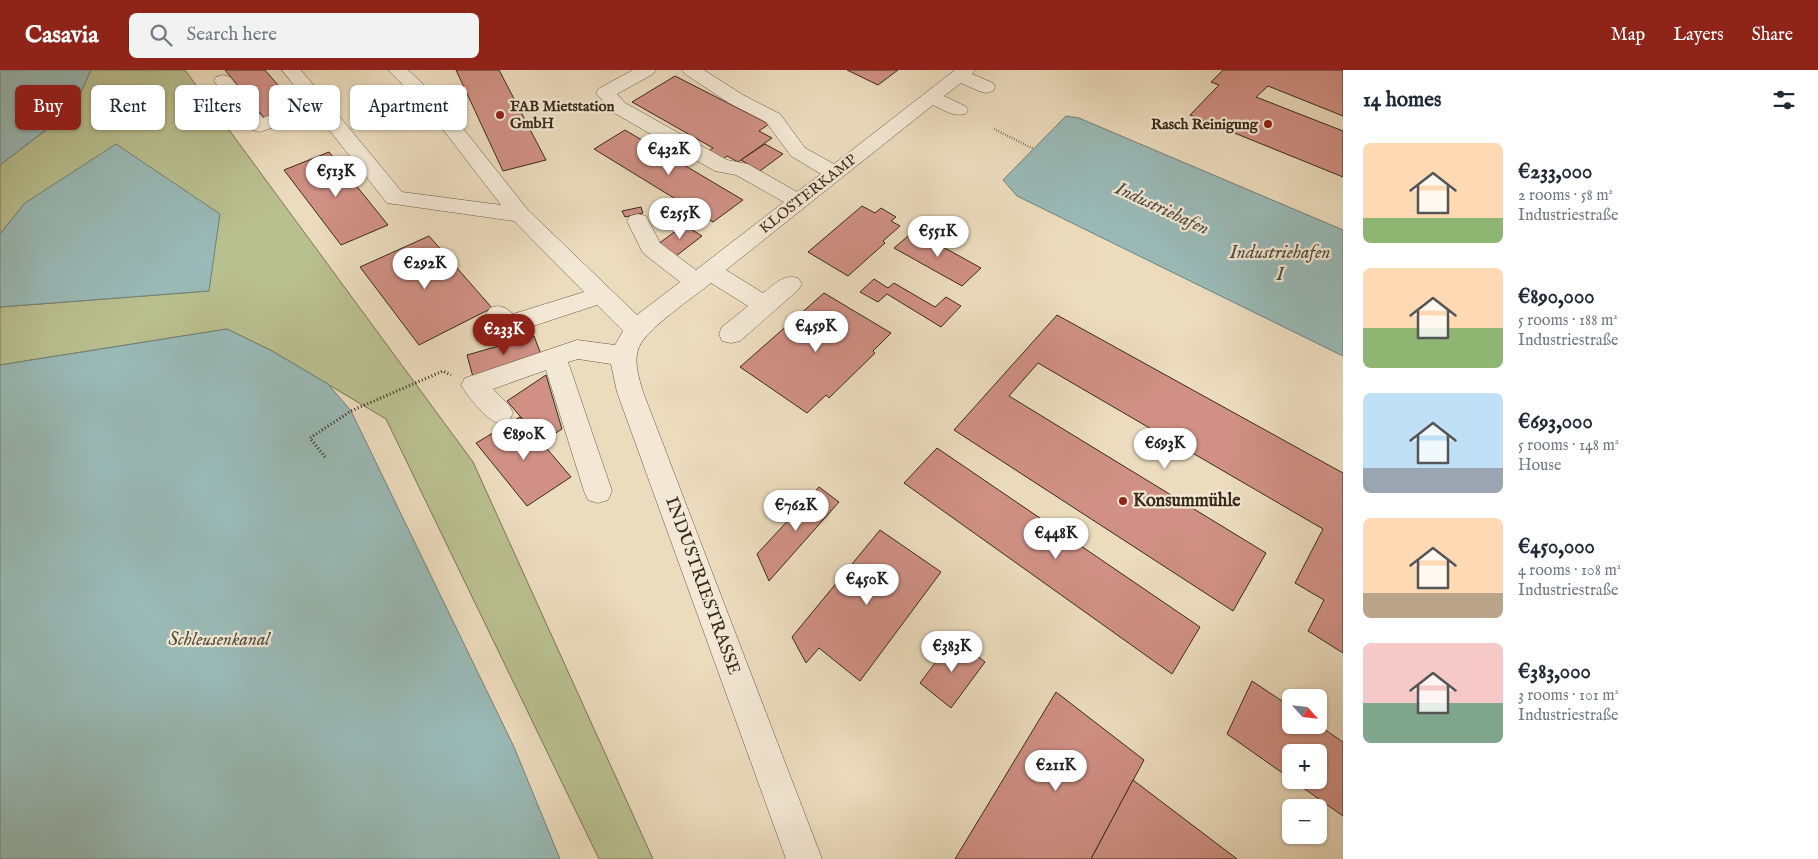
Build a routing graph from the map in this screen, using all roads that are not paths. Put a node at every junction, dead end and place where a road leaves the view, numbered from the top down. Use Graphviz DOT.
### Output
graph roads {
  1 [pos="290,70"];
  2 [pos="397,70"];
  3 [pos="647,70"];
  4 [pos="691,70"];
  5 [pos="963,73"];
  6 [pos="223,81"];
  7 [pos="303,85"];
  8 [pos="986,87"];
  9 [pos="898,98"];
  10 [pos="924,102"];
  11 [pos="958,110"];
  12 [pos="269,122"];
  13 [pos="340,130"];
  14 [pos="835,173"];
  15 [pos="798,202"];
  16 [pos="520,215"];
  17 [pos="638,221"];
  18 [pos="703,276"];
  19 [pos="790,284"];
  20 [pos="601,295"];
  21 [pos="765,306"];
  22 [pos="498,314"];
  23 [pos="644,324"];
  24 [pos="731,334"];
  25 [pos="623,356"];
  26 [pos="554,357"];
  27 [pos="500,413"];
  28 [pos="598,491"];
  29 [pos="804,859"];
  1 -- 7 [label="street"];
  2 -- 16 [label="street"];
  3 -- 15 [label="street"];
  4 -- 14 [label="street"];
  5 -- 8 [label="street"];
  5 -- 10 [label="street, KLOSTERKAMP"];
  6 -- 12 [label="street"];
  9 -- 10 [label="street"];
  10 -- 11 [label="street"];
  10 -- 14 [label="street, KLOSTERKAMP"];
  13 -- 16 [label="street"];
  14 -- 15 [label="street, KLOSTERKAMP"];
  15 -- 18 [label="street, KLOSTERKAMP"];
  16 -- 20 [label="street"];
  17 -- 18 [label="street"];
  18 -- 21 [label="street"];
  18 -- 23 [label="street, KLOSTERKAMP"];
  19 -- 21 [label="street"];
  20 -- 22 [label="street"];
  20 -- 23 [label="street"];
  21 -- 24 [label="street"];
  23 -- 25 [label="street"];
  25 -- 26 [label="street"];
  25 -- 29 [label="street, INDUSTRIESTRASSE"];
  26 -- 27 [label="street"];
  26 -- 28 [label="street"];
}
